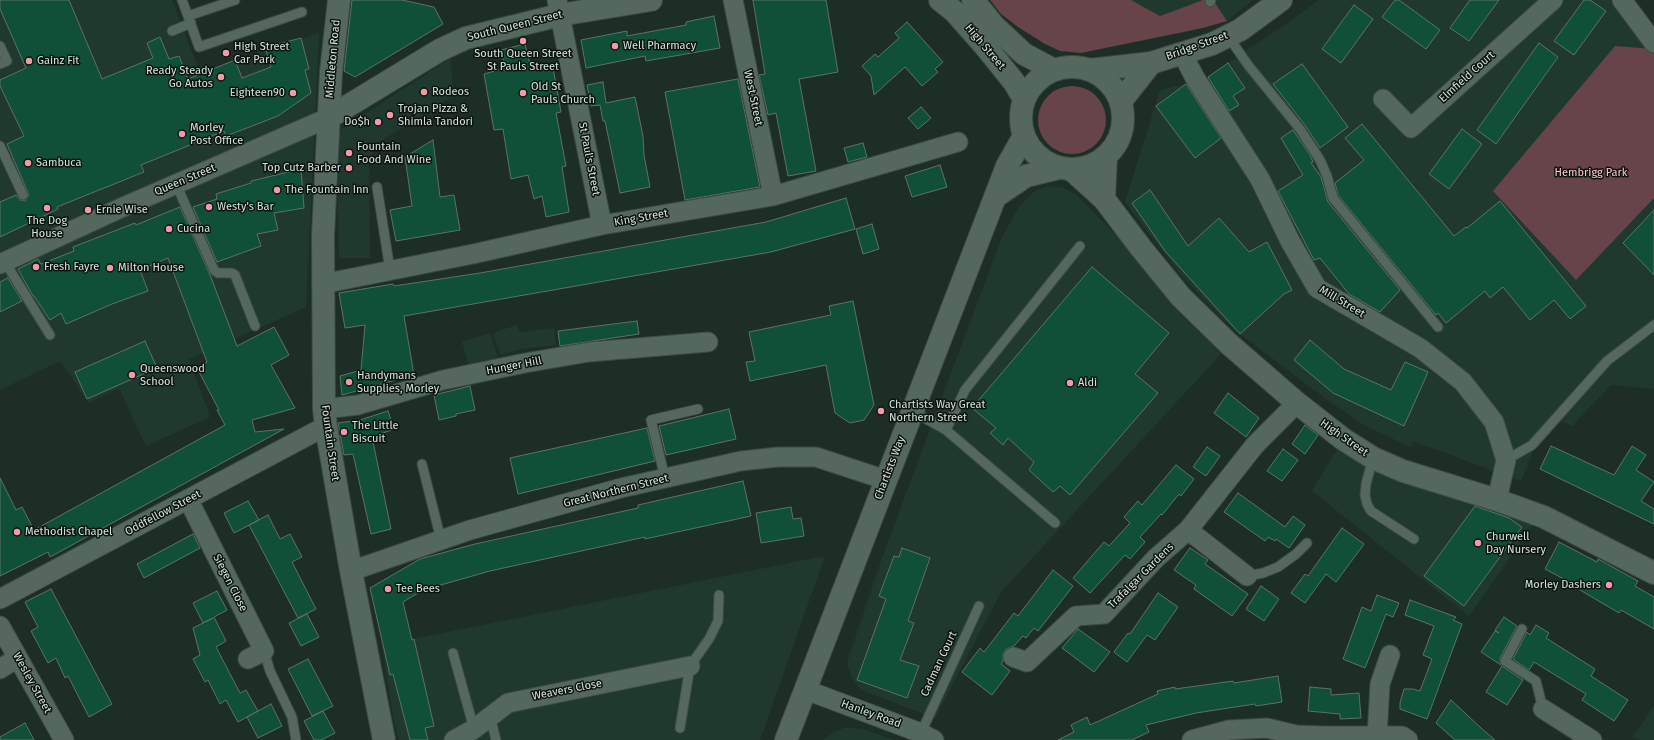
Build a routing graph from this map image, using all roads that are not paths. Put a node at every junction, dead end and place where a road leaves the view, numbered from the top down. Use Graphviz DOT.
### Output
graph roads {
  1 [pos="182,0"];
  2 [pos="235,0"];
  3 [pos="339,0"];
  4 [pos="651,0"];
  5 [pos="733,0"];
  6 [pos="973,0"];
  7 [pos="1554,0"];
  8 [pos="1622,0"];
  9 [pos="1270,3"];
  10 [pos="947,4"];
  11 [pos="558,7"];
  12 [pos="302,12"];
  13 [pos="189,20"];
  14 [pos="172,31"];
  15 [pos="1228,36"];
  16 [pos="1654,43"];
  17 [pos="0,46"];
  18 [pos="1182,53"];
  19 [pos="1151,62"];
  20 [pos="0,64"];
  21 [pos="1054,70"];
  22 [pos="1090,70"];
  23 [pos="1024,99"];
  24 [pos="1383,99"];
  25 [pos="1121,101"];
  26 [pos="328,118"];
  27 [pos="1024,136"];
  28 [pos="958,142"];
  29 [pos="0,146"];
  30 [pos="1106,157"];
  31 [pos="1065,169"];
  32 [pos="176,184"];
  33 [pos="377,187"];
  34 [pos="23,195"];
  35 [pos="773,196"];
  36 [pos="995,197"];
  37 [pos="1104,199"];
  38 [pos="602,225"];
  39 [pos="1080,246"];
  40 [pos="2,263"];
  41 [pos="390,270"];
  42 [pos="322,284"];
  43 [pos="1654,325"];
  44 [pos="255,326"];
  45 [pos="1438,327"];
  46 [pos="50,335"];
  47 [pos="708,342"];
  48 [pos="1297,403"];
  49 [pos="698,409"];
  50 [pos="912,411"];
  51 [pos="325,418"];
  52 [pos="946,430"];
  53 [pos="1373,458"];
  54 [pos="1506,460"];
  55 [pos="422,464"];
  56 [pos="665,478"];
  57 [pos="886,480"];
  58 [pos="188,499"];
  59 [pos="1497,500"];
  60 [pos="1055,523"];
  61 [pos="1188,530"];
  62 [pos="1414,539"];
  63 [pos="441,540"];
  64 [pos="1307,543"];
  65 [pos="351,572"];
  66 [pos="1654,573"];
  67 [pos="1247,576"];
  68 [pos="719,595"];
  69 [pos="0,599"];
  70 [pos="979,606"];
  71 [pos="0,626"];
  72 [pos="1522,629"];
  73 [pos="453,653"];
  74 [pos="256,655"];
  75 [pos="1390,655"];
  76 [pos="17,658"];
  77 [pos="1013,658"];
  78 [pos="690,666"];
  79 [pos="0,669"];
  80 [pos="806,690"];
  81 [pos="1543,709"];
  82 [pos="490,716"];
  83 [pos="680,728"];
  84 [pos="474,729"];
  85 [pos="928,736"];
  86 [pos="1377,736"];
  87 [pos="1296,737"];
  88 [pos="64,740"];
  89 [pos="296,740"];
  90 [pos="384,740"];
  91 [pos="454,740"];
  92 [pos="496,740"];
  93 [pos="786,740"];
  94 [pos="1192,740"];
  95 [pos="1408,740"];
  96 [pos="1592,740"];
  1 -- 13 [label="lane"];
  2 -- 13 [label="lane"];
  3 -- 26 [label="main road, Middleton Road"];
  4 -- 11 [label="main road, South Queen Street"];
  5 -- 35 [label="street, West Street"];
  6 -- 21 [label="main road, High Street"];
  7 -- 24 [label="street, Elmfield Court"];
  8 -- 16 [label="street"];
  9 -- 15 [label="main road, Bridge Street"];
  10 -- 23 [label="main road, High Street"];
  11 -- 26 [label="main road, South Queen Street"];
  11 -- 38 [label="street, St Paul's Street"];
  12 -- 13 [label="lane"];
  13 -- 14 [label="lane"];
  15 -- 18 [label="main road, Bridge Street"];
  15 -- 45 [label="lane"];
  17 -- 20 [label="lane"];
  18 -- 19 [label="main road, Bridge Street"];
  18 -- 54 [label="street, Mill Street"];
  19 -- 22 [label="main road, Bridge Street"];
  19 -- 25 [label="main road, Bridge Street"];
  21 -- 22 [label="main road"];
  21 -- 23 [label="main road"];
  22 -- 25 [label="main road"];
  23 -- 27 [label="main road"];
  25 -- 30 [label="main road"];
  26 -- 32 [label="street, Queen Street"];
  26 -- 42 [label="main road, Fountain Street"];
  27 -- 31 [label="main road"];
  27 -- 36 [label="main road, Chartists Way"];
  28 -- 35 [label="street, King Street"];
  29 -- 34 [label="lane"];
  30 -- 31 [label="main road"];
  30 -- 37 [label="main road"];
  31 -- 36 [label="main road"];
  31 -- 37 [label="main road, High Street"];
  32 -- 40 [label="street, Queen Street"];
  32 -- 44 [label="lane"];
  33 -- 41 [label="lane"];
  35 -- 38 [label="street, King Street"];
  36 -- 50 [label="main road, Chartists Way"];
  37 -- 48 [label="main road, High Street"];
  38 -- 41 [label="street, King Street"];
  39 -- 52 [label="lane"];
  40 -- 46 [label="lane"];
  41 -- 42 [label="street, King Street"];
  42 -- 51 [label="main road, Fountain Street"];
  43 -- 54 [label="lane"];
  47 -- 51 [label="street, Hunger Hill"];
  48 -- 53 [label="main road, High Street"];
  48 -- 61 [label="street, Trafalgar Gardens"];
  49 -- 56 [label="lane"];
  50 -- 52 [label="lane"];
  50 -- 57 [label="main road, Chartists Way"];
  51 -- 58 [label="street, Oddfellow Street"];
  51 -- 65 [label="main road, Fountain Street"];
  52 -- 60 [label="lane"];
  53 -- 59 [label="main road, High Street"];
  53 -- 62 [label="lane"];
  54 -- 59 [label="street"];
  55 -- 63 [label="lane"];
  56 -- 57 [label="street, Great Northern Street"];
  56 -- 63 [label="street, Great Northern Street"];
  57 -- 80 [label="main road, Chartists Way"];
  58 -- 69 [label="street, Oddfellow Street"];
  58 -- 74 [label="street, Siegen Close"];
  59 -- 66 [label="main road, High Street"];
  61 -- 67 [label="street"];
  61 -- 77 [label="street, Trafalgar Gardens"];
  63 -- 65 [label="street, Great Northern Street"];
  64 -- 67 [label="lane"];
  65 -- 90 [label="main road, Fountain Street"];
  68 -- 78 [label="lane"];
  70 -- 85 [label="lane, Cadman Court"];
  71 -- 76 [label="street, Wesley Street"];
  72 -- 81 [label="lane"];
  73 -- 84 [label="lane"];
  74 -- 89 [label="lane"];
  75 -- 86 [label="street"];
  76 -- 79 [label="street"];
  76 -- 88 [label="street, Wesley Street"];
  78 -- 82 [label="street, Weavers Close"];
  78 -- 83 [label="lane"];
  80 -- 85 [label="street, Hanley Road"];
  80 -- 93 [label="main road, Chartists Way"];
  81 -- 96 [label="street"];
  82 -- 84 [label="street, Weavers Close"];
  82 -- 92 [label="lane"];
  84 -- 91 [label="street, Weavers Close"];
  86 -- 87 [label="street"];
  86 -- 95 [label="street"];
  87 -- 94 [label="street"];
}
